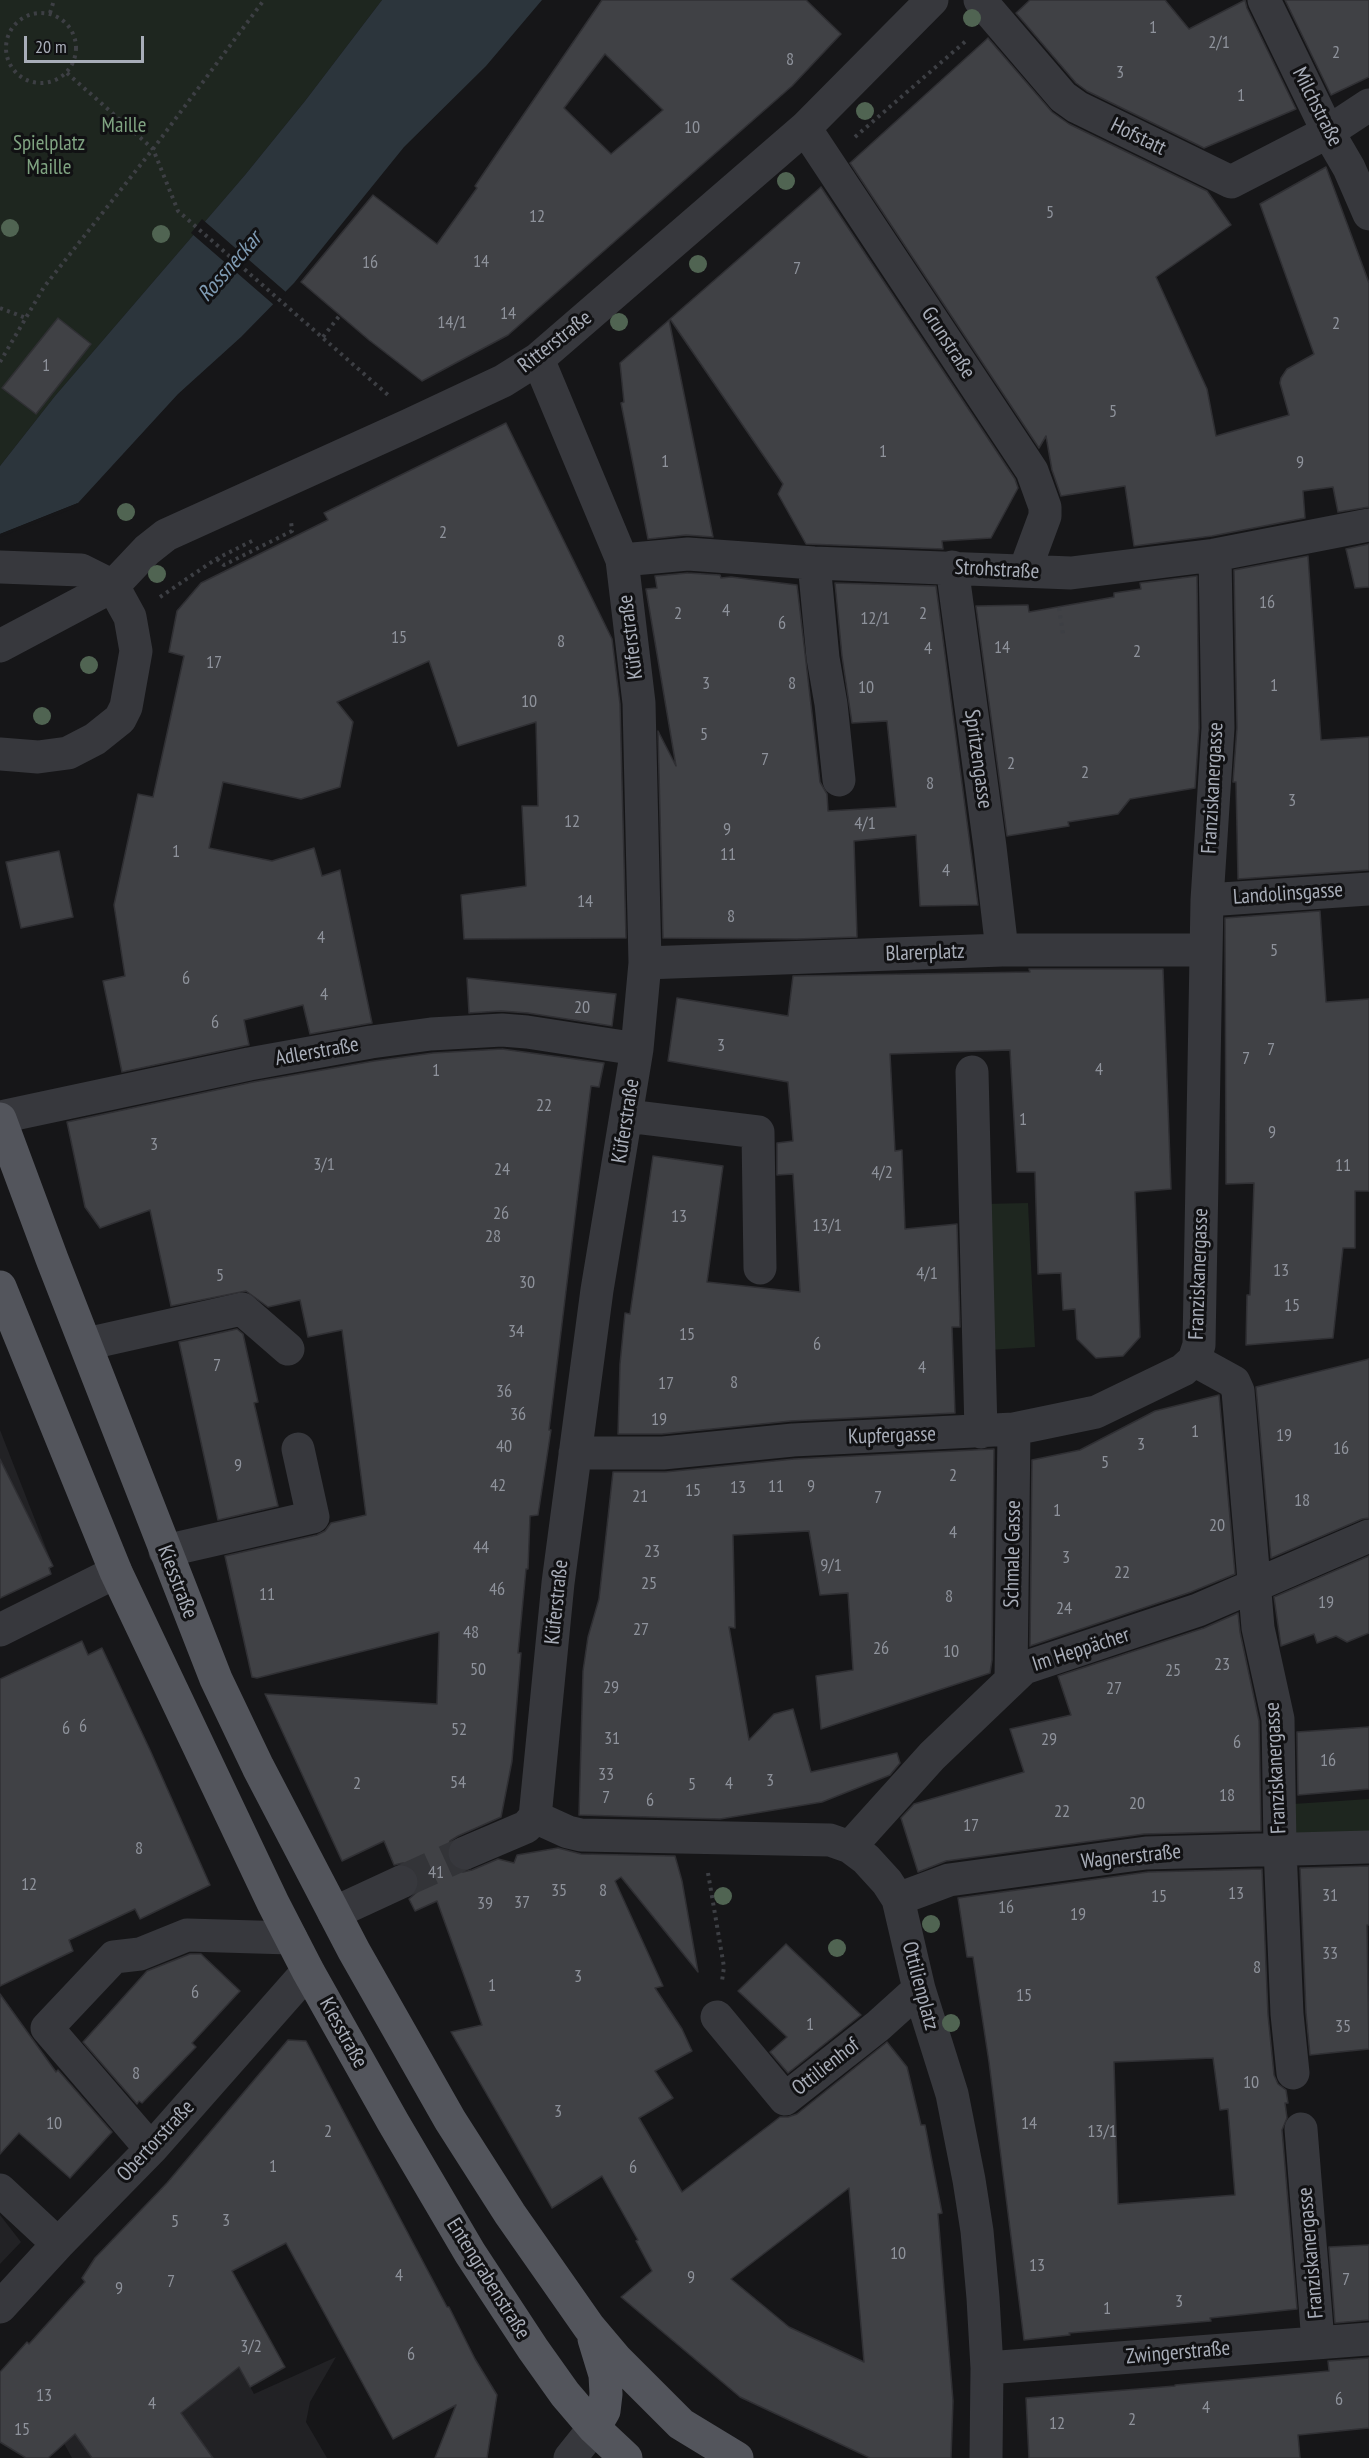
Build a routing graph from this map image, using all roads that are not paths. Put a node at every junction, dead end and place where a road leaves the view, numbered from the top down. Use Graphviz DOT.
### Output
graph roads {
  1 [pos="932,0"];
  2 [pos="1264,0"];
  3 [pos="986,9"];
  4 [pos="1369,105"];
  5 [pos="805,128"];
  6 [pos="1328,132"];
  7 [pos="1369,214"];
  8 [pos="538,359"];
  9 [pos="1369,525"];
  10 [pos="1215,555"];
  11 [pos="622,560"];
  12 [pos="814,563"];
  13 [pos="11,566"];
  14 [pos="952,567"];
  15 [pos="61,569"];
  16 [pos="1025,570"];
  17 [pos="114,586"];
  18 [pos="0,590"];
  19 [pos="7,647"];
  20 [pos="0,754"];
  21 [pos="839,780"];
  22 [pos="1369,889"];
  23 [pos="1207,900"];
  24 [pos="1002,950"];
  25 [pos="1205,950"];
  26 [pos="645,963"];
  27 [pos="638,1050"];
  28 [pos="972,1072"];
  29 [pos="627,1116"];
  30 [pos="0,1118"];
  31 [pos="760,1268"];
  32 [pos="0,1287"];
  33 [pos="86,1344"];
  34 [pos="288,1349"];
  35 [pos="1194,1360"];
  36 [pos="1014,1429"];
  37 [pos="981,1432"];
  38 [pos="298,1449"];
  39 [pos="575,1453"];
  40 [pos="1369,1536"];
  41 [pos="165,1551"];
  42 [pos="116,1572"];
  43 [pos="1255,1586"];
  44 [pos="0,1630"];
  45 [pos="1011,1678"];
  46 [pos="536,1817"];
  47 [pos="850,1847"];
  48 [pos="1369,1847"];
  49 [pos="1280,1848"];
  50 [pos="465,1853"];
  51 [pos="401,1882"];
  52 [pos="898,1899"];
  53 [pos="334,1913"];
  54 [pos="291,1938"];
  55 [pos="308,1971"];
  56 [pos="919,1989"];
  57 [pos="717,2018"];
  58 [pos="1293,2073"];
  59 [pos="393,2122"];
  60 [pos="1301,2129"];
  61 [pos="151,2149"];
  62 [pos="0,2190"];
  63 [pos="58,2244"];
  64 [pos="0,2307"];
  65 [pos="589,2327"];
  66 [pos="1369,2339"];
  67 [pos="1318,2342"];
  68 [pos="987,2368"];
  69 [pos="681,2424"];
  70 [pos="594,2428"];
  71 [pos="570,2458"];
  72 [pos="626,2458"];
  73 [pos="737,2458"];
  74 [pos="986,2458"];
  1 -- 5 [label="street, Ritterstraße"];
  2 -- 6 [label="street, Milchstraße"];
  3 -- 6 [label="street, Hofstatt"];
  4 -- 6 [label="street, Hofstatt"];
  5 -- 8 [label="street, Ritterstraße"];
  5 -- 16 [label="street, Grunstraße"];
  6 -- 7 [label="street, Milchstraße"];
  8 -- 11 [label="street, Küferstraße"];
  8 -- 17 [label="street, Ritterstraße"];
  9 -- 10 [label="street, Strohstraße"];
  10 -- 16 [label="street, Strohstraße"];
  10 -- 23 [label="street, Franziskanergasse"];
  11 -- 12 [label="street, Strohstraße"];
  11 -- 26 [label="street, Küferstraße"];
  12 -- 14 [label="street, Strohstraße"];
  12 -- 21 [label="street"];
  13 -- 15 [label="street"];
  14 -- 16 [label="street, Strohstraße"];
  14 -- 24 [label="street, Spritzengasse"];
  15 -- 17 [label="street"];
  15 -- 18 [label="street"];
  17 -- 19 [label="street, Ritterstraße"];
  17 -- 20 [label="street"];
  22 -- 23 [label="street, Landolinsgasse"];
  23 -- 25 [label="street, Franziskanergasse"];
  24 -- 25 [label="street, Blarerplatz"];
  24 -- 26 [label="street, Blarerplatz"];
  25 -- 35 [label="street, Franziskanergasse"];
  26 -- 27 [label="street, Küferstraße"];
  27 -- 29 [label="street, Küferstraße"];
  27 -- 30 [label="street, Adlerstraße"];
  28 -- 37 [label="street"];
  29 -- 31 [label="street"];
  29 -- 39 [label="street, Küferstraße"];
  30 -- 33 [label="main road, Kiesstraße"];
  32 -- 42 [label="main road, Kiesstraße"];
  33 -- 34 [label="street"];
  33 -- 41 [label="main road, Kiesstraße"];
  35 -- 36 [label="street, Kupfergasse"];
  35 -- 43 [label="street, Franziskanergasse"];
  36 -- 37 [label="street, Kupfergasse"];
  36 -- 45 [label="street, Schmale Gasse"];
  37 -- 39 [label="street, Kupfergasse"];
  38 -- 41 [label="street"];
  39 -- 46 [label="street, Küferstraße"];
  40 -- 43 [label="street, Im Heppächer"];
  41 -- 53 [label="main road, Kiesstraße"];
  42 -- 44 [label="street"];
  42 -- 54 [label="main road, Kiesstraße"];
  43 -- 45 [label="street, Im Heppächer"];
  43 -- 49 [label="street, Franziskanergasse"];
  45 -- 47 [label="street, Im Heppächer"];
  46 -- 47 [label="street, Ottilienplatz"];
  46 -- 50 [label="street"];
  47 -- 52 [label="street, Ottilienplatz"];
  48 -- 49 [label="street, Wagnerstraße"];
  49 -- 52 [label="street, Wagnerstraße"];
  49 -- 58 [label="street, Franziskanergasse"];
  51 -- 53 [label="street"];
  52 -- 56 [label="street, Ottilienplatz"];
  53 -- 65 [label="main road, Kiesstraße"];
  54 -- 55 [label="main road, Kiesstraße"];
  54 -- 61 [label="street"];
  55 -- 59 [label="main road, Kiesstraße"];
  55 -- 61 [label="street, Obertorstraße"];
  56 -- 57 [label="street, Ottilienhof"];
  56 -- 68 [label="street, Ottilienplatz"];
  59 -- 70 [label="main road, Entengrabenstraße"];
  60 -- 67 [label="street, Franziskanergasse"];
  61 -- 63 [label="street, Obertorstraße"];
  62 -- 63 [label="street"];
  63 -- 64 [label="street, Obertorstraße"];
  65 -- 69 [label="main road"];
  65 -- 70 [label="main road"];
  66 -- 67 [label="street, Zwingerstraße"];
  67 -- 68 [label="street, Zwingerstraße"];
  68 -- 74 [label="street, Ottilienplatz"];
  69 -- 70 [label="main road"];
  69 -- 73 [label="main road"];
  70 -- 71 [label="street"];
  70 -- 72 [label="main road, Entengrabenstraße"];
}
